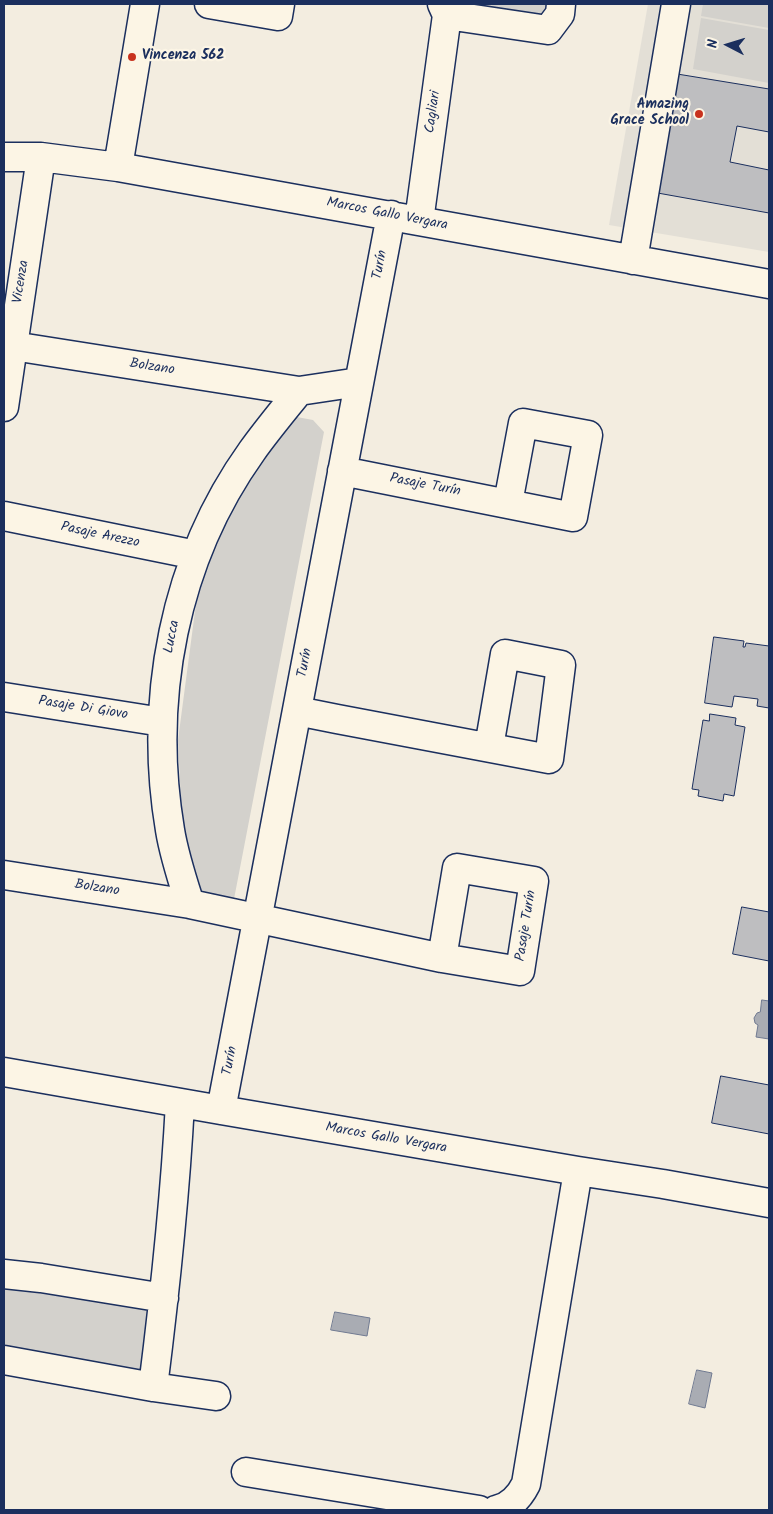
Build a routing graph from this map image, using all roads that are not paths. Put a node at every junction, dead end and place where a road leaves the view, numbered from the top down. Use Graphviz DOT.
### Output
graph roads {
  1 [pos="145,4"];
  2 [pos="209,4"];
  3 [pos="280,4"];
  4 [pos="561,4"];
  5 [pos="676,4"];
  6 [pos="444,9"];
  7 [pos="4,157"];
  8 [pos="41,157"];
  9 [pos="118,167"];
  10 [pos="391,215"];
  11 [pos="419,221"];
  12 [pos="633,260"];
  13 [pos="769,284"];
  14 [pos="8,347"];
  15 [pos="359,382"];
  16 [pos="299,392"];
  17 [pos="4,407"];
  18 [pos="342,471"];
  19 [pos="508,503"];
  20 [pos="4,516"];
  21 [pos="196,556"];
  22 [pos="4,697"];
  23 [pos="297,711"];
  24 [pos="162,722"];
  25 [pos="489,747"];
  26 [pos="4,875"];
  27 [pos="190,904"];
  28 [pos="257,919"];
  29 [pos="442,958"];
  30 [pos="4,1072"];
  31 [pos="180,1103"];
  32 [pos="221,1110"];
  33 [pos="578,1172"];
  34 [pos="769,1203"];
  35 [pos="4,1274"];
  36 [pos="164,1298"];
  37 [pos="4,1360"];
  38 [pos="154,1387"];
  39 [pos="216,1396"];
  40 [pos="246,1472"];
  41 [pos="479,1510"];
  42 [pos="496,1510"];
  1 -- 9 [label="street"];
  2 -- 3 [label="street"];
  4 -- 6 [label="street"];
  5 -- 12 [label="street"];
  6 -- 11 [label="street, Cagliari"];
  7 -- 8 [label="street, Marcos Gallo Vergara"];
  8 -- 9 [label="street, Marcos Gallo Vergara"];
  8 -- 14 [label="street, Vicenza"];
  9 -- 10 [label="street, Marcos Gallo Vergara"];
  10 -- 11 [label="street, Marcos Gallo Vergara"];
  10 -- 15 [label="street, Turín"];
  11 -- 12 [label="street, Marcos Gallo Vergara"];
  12 -- 13 [label="street, Marcos Gallo Vergara"];
  14 -- 16 [label="street, Bolzano"];
  14 -- 17 [label="street, Vicenza"];
  15 -- 16 [label="street"];
  15 -- 18 [label="street, Turín"];
  16 -- 21 [label="street, Lucca"];
  18 -- 19 [label="street, Pasaje Turín"];
  18 -- 23 [label="street, Turín"];
  20 -- 21 [label="street, Pasaje Arezzo"];
  21 -- 24 [label="street, Lucca"];
  22 -- 24 [label="street, Pasaje Di Giovo"];
  23 -- 25 [label="street"];
  23 -- 28 [label="street, Turín"];
  24 -- 27 [label="street, Lucca"];
  26 -- 27 [label="street, Bolzano"];
  27 -- 28 [label="street"];
  28 -- 29 [label="street"];
  28 -- 32 [label="street, Turín"];
  30 -- 31 [label="street, Marcos Gallo Vergara"];
  31 -- 32 [label="street, Marcos Gallo Vergara"];
  31 -- 36 [label="street"];
  32 -- 33 [label="street, Marcos Gallo Vergara"];
  33 -- 34 [label="street, Marcos Gallo Vergara"];
  33 -- 42 [label="street"];
  35 -- 36 [label="street"];
  36 -- 38 [label="street"];
  37 -- 38 [label="street"];
  38 -- 39 [label="street"];
  40 -- 41 [label="street"];
}
